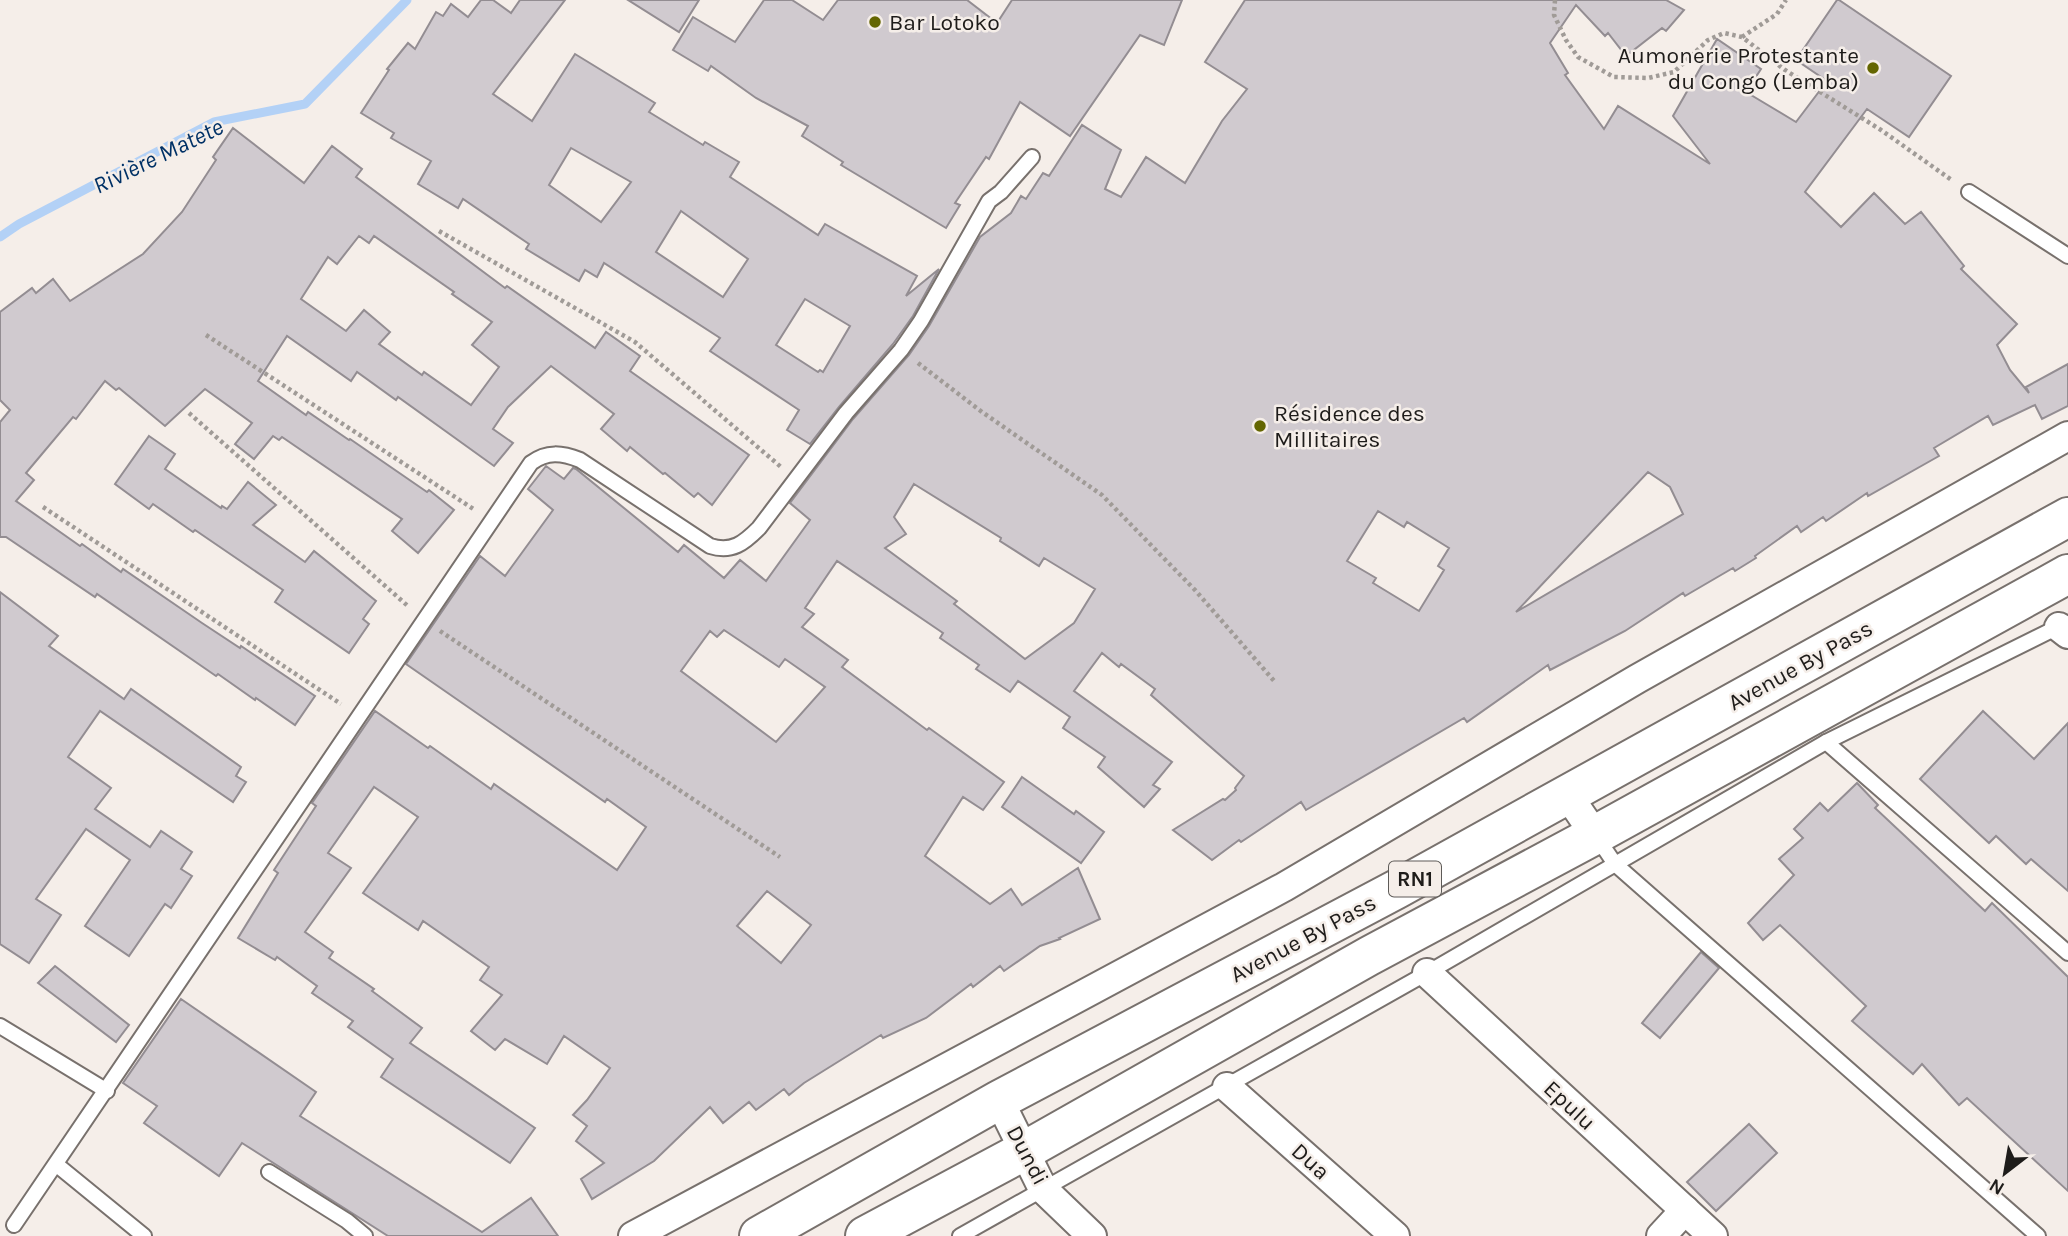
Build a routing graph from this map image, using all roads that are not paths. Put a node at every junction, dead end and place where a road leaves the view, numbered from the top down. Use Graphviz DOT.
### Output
graph roads {
  1 [pos="1032,157"];
  2 [pos="1969,192"];
  3 [pos="2068,256"];
  4 [pos="2068,436"];
  5 [pos="2068,517"];
  6 [pos="2068,575"];
  7 [pos="2065,628"];
  8 [pos="1826,742"];
  9 [pos="1567,794"];
  10 [pos="1605,850"];
  11 [pos="2068,953"];
  12 [pos="1427,973"];
  13 [pos="0,1026"];
  14 [pos="1227,1087"];
  15 [pos="107,1091"];
  16 [pos="999,1100"];
  17 [pos="1024,1151"];
  18 [pos="57,1165"];
  19 [pos="269,1172"];
  20 [pos="1043,1189"];
  21 [pos="1685,1210"];
  22 [pos="14,1225"];
  23 [pos="144,1236"];
  24 [pos="365,1236"];
  25 [pos="633,1236"];
  26 [pos="759,1236"];
  27 [pos="865,1236"];
  28 [pos="960,1236"];
  29 [pos="1092,1236"];
  30 [pos="1395,1236"];
  31 [pos="1661,1236"];
  32 [pos="1713,1236"];
  33 [pos="2038,1236"];
  1 -- 15 [label="lane"];
  2 -- 3 [label="lane"];
  4 -- 25 [label="street"];
  5 -- 9 [label="highway, Avenue By Pass / RN1"];
  6 -- 10 [label="highway, Avenue By Pass / RN1"];
  7 -- 8 [label="lane"];
  8 -- 10 [label="lane"];
  8 -- 11 [label="lane"];
  9 -- 10 [label="street"];
  9 -- 16 [label="highway, Avenue By Pass / RN1"];
  10 -- 12 [label="lane"];
  10 -- 17 [label="highway, Avenue By Pass / RN1"];
  10 -- 33 [label="lane"];
  12 -- 14 [label="lane"];
  12 -- 21 [label="street, Epulu"];
  13 -- 15 [label="lane"];
  14 -- 20 [label="lane"];
  14 -- 30 [label="street, Dua"];
  15 -- 18 [label="lane"];
  16 -- 17 [label="street, Dundi"];
  16 -- 26 [label="highway, Avenue By Pass / RN1"];
  17 -- 20 [label="street, Dundi"];
  17 -- 27 [label="highway, Avenue By Pass / RN1"];
  18 -- 22 [label="lane"];
  18 -- 23 [label="lane"];
  19 -- 24 [label="lane"];
  20 -- 28 [label="lane"];
  20 -- 29 [label="street, Dundi"];
  21 -- 31 [label="street"];
  21 -- 32 [label="street, Epulu"];
}
